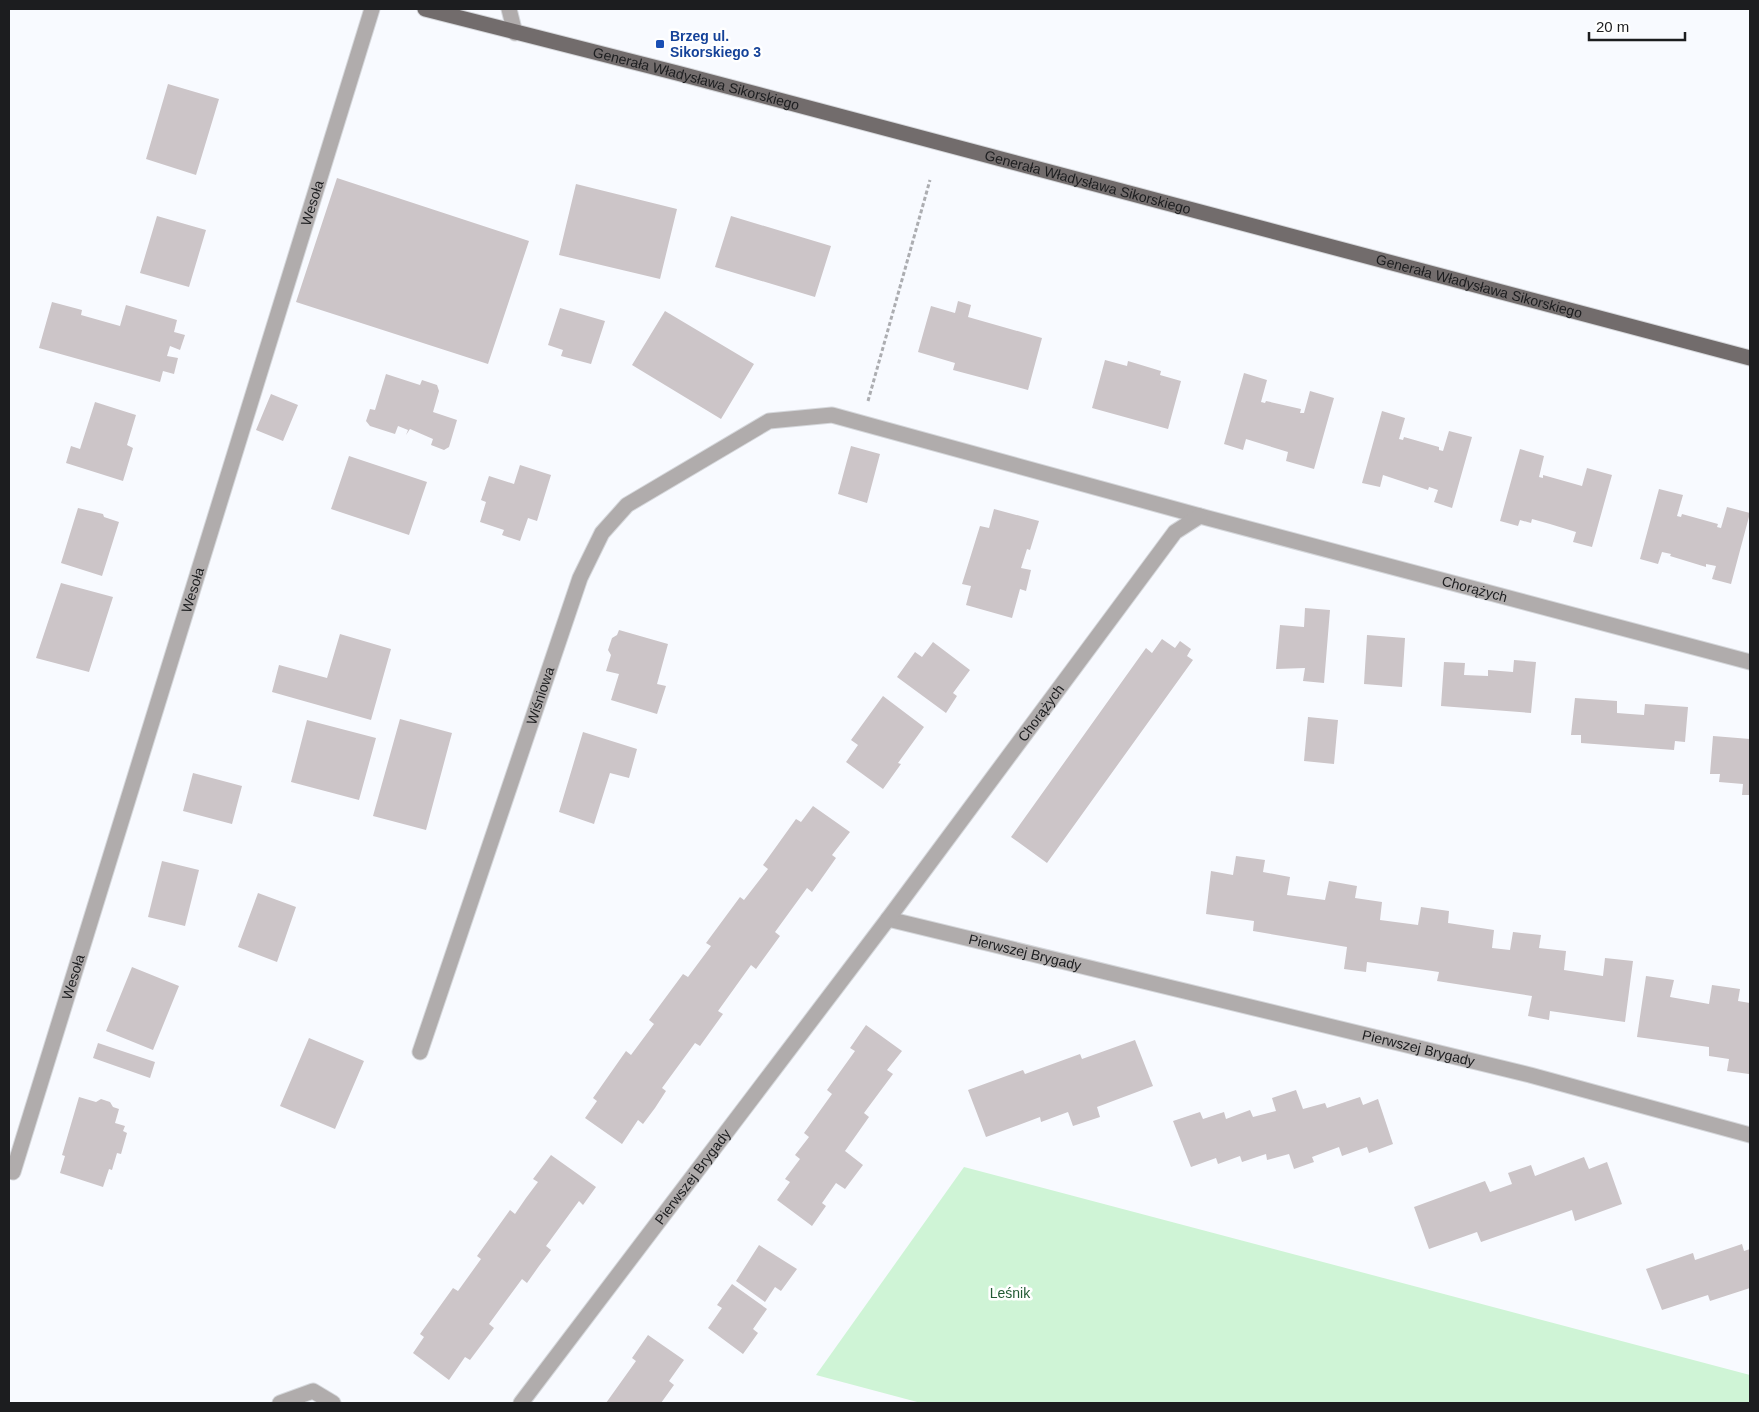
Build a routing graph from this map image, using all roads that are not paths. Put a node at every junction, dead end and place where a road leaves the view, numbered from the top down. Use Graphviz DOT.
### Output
graph roads {
  1 [pos="372,9"];
  2 [pos="425,9"];
  3 [pos="509,9"];
  4 [pos="515,33"];
  5 [pos="1750,358"];
  6 [pos="769,421"];
  7 [pos="1200,516"];
  8 [pos="1750,662"];
  9 [pos="888,919"];
  10 [pos="420,1052"];
  11 [pos="1750,1135"];
  12 [pos="13,1172"];
  13 [pos="280,1403"];
  14 [pos="333,1403"];
  15 [pos="521,1403"];
  1 -- 12 [label="street, Wesoła"];
  2 -- 4 [label="main road, Generała Władysława Sikorskiego"];
  3 -- 4 [label="street"];
  4 -- 5 [label="main road, Generała Władysława Sikorskiego"];
  6 -- 7 [label="street, Chorążych"];
  6 -- 10 [label="street, Wiśniowa"];
  7 -- 8 [label="street, Chorążych"];
  7 -- 9 [label="street, Chorążych"];
  9 -- 11 [label="street, Pierwszej Brygady"];
  9 -- 15 [label="street, Pierwszej Brygady"];
  13 -- 14 [label="street"];
}
